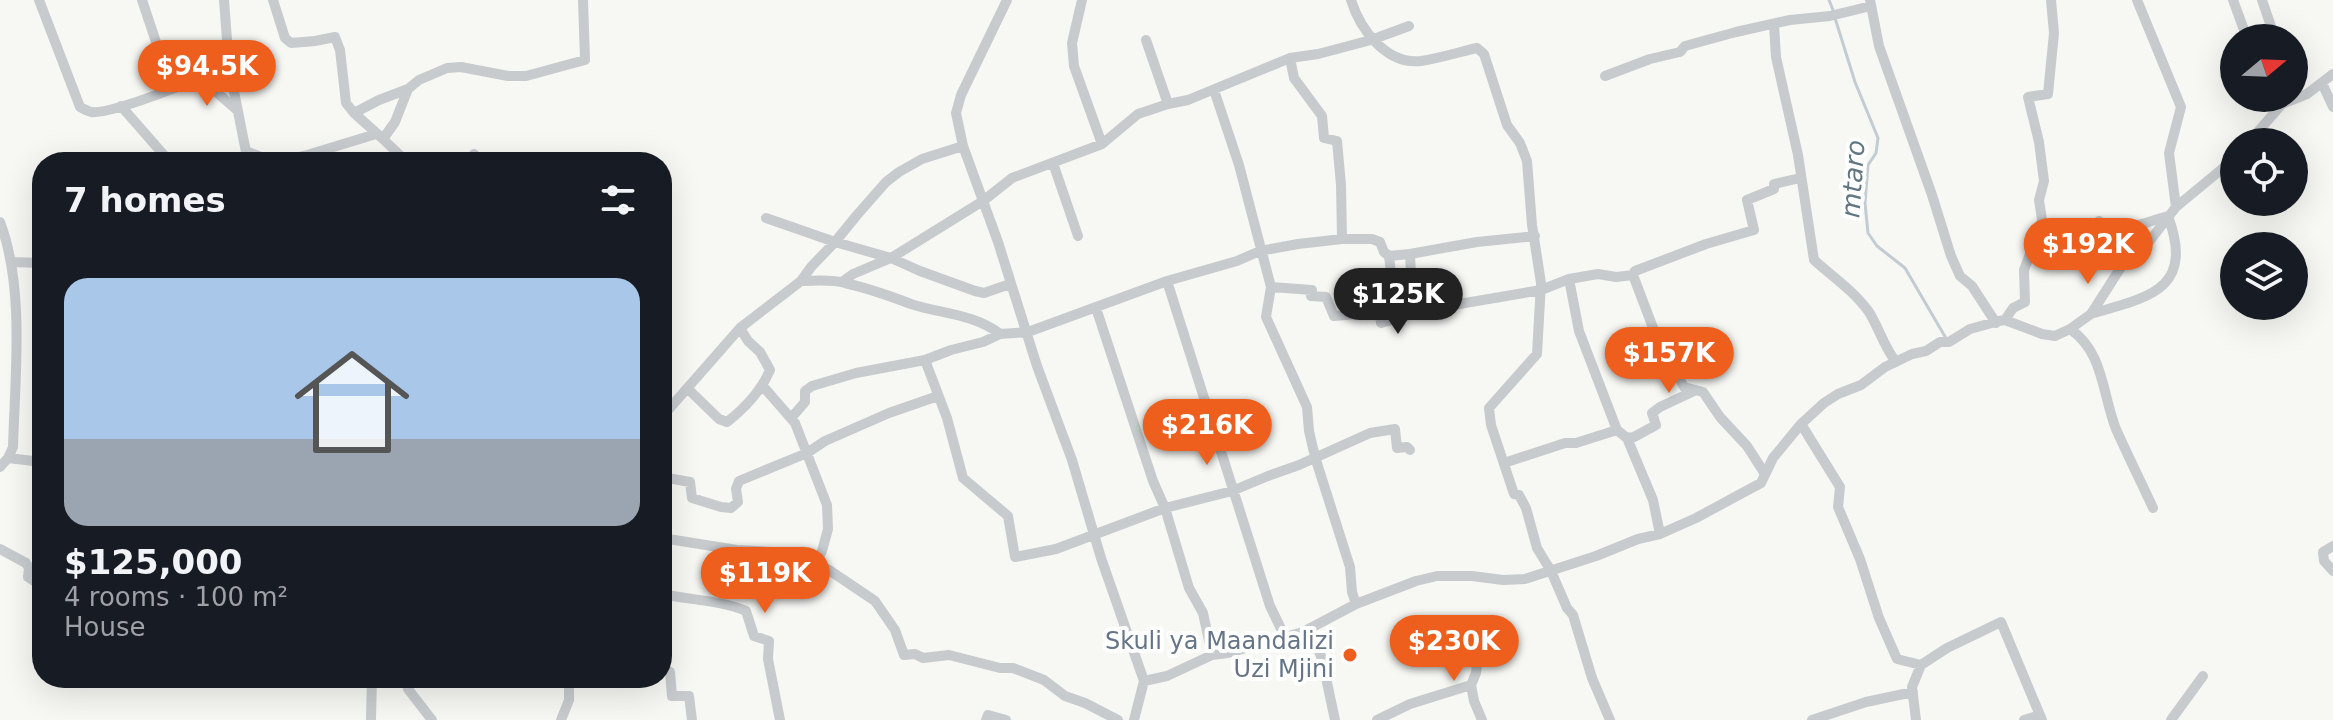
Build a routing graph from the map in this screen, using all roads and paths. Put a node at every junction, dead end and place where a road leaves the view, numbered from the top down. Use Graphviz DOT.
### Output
graph roads {
  1 [pos="39,0"];
  2 [pos="142,0"];
  3 [pos="224,0"];
  4 [pos="273,0"];
  5 [pos="583,0"];
  6 [pos="1007,0"];
  7 [pos="1082,0"];
  8 [pos="1351,0"];
  9 [pos="2051,0"];
  10 [pos="2137,0"];
  11 [pos="2233,0"];
  12 [pos="2262,0"];
  13 [pos="1871,3"];
  14 [pos="2242,24"];
  15 [pos="2270,24"];
  16 [pos="1774,25"];
  17 [pos="1409,26"];
  18 [pos="1146,40"];
  19 [pos="1371,40"];
  20 [pos="1290,58"];
  21 [pos="229,66"];
  22 [pos="2333,74"];
  23 [pos="1605,76"];
  24 [pos="200,78"];
  25 [pos="2322,83"];
  26 [pos="169,89"];
  27 [pos="408,89"];
  28 [pos="1214,90"];
  29 [pos="2308,93"];
  30 [pos="1168,104"];
  31 [pos="121,106"];
  32 [pos="2333,107"];
  33 [pos="237,110"];
  34 [pos="354,113"];
  35 [pos="380,136"];
  36 [pos="1102,144"];
  37 [pos="963,146"];
  38 [pos="161,152"];
  39 [pos="246,152"];
  40 [pos="319,152"];
  41 [pos="397,152"];
  42 [pos="1053,163"];
  43 [pos="2220,171"];
  44 [pos="1800,178"];
  45 [pos="983,201"];
  46 [pos="2172,212"];
  47 [pos="766,218"];
  48 [pos="2099,221"];
  49 [pos="0,222"];
  50 [pos="1078,236"];
  51 [pos="1535,236"];
  52 [pos="1342,239"];
  53 [pos="835,242"];
  54 [pos="1260,251"];
  55 [pos="1410,254"];
  56 [pos="1389,256"];
  57 [pos="891,258"];
  58 [pos="12,262"];
  59 [pos="32,263"];
  60 [pos="1633,275"];
  61 [pos="1569,279"];
  62 [pos="801,281"];
  63 [pos="1167,281"];
  64 [pos="842,282"];
  65 [pos="1010,284"];
  66 [pos="1271,287"];
  67 [pos="1541,290"];
  68 [pos="1096,308"];
  69 [pos="1369,313"];
  70 [pos="1420,313"];
  71 [pos="2091,314"];
  72 [pos="2000,321"];
  73 [pos="740,328"];
  74 [pos="2070,329"];
  75 [pos="1028,332"];
  76 [pos="1000,334"];
  77 [pos="925,360"];
  78 [pos="1896,362"];
  79 [pos="762,385"];
  80 [pos="688,389"];
  81 [pos="1694,391"];
  82 [pos="938,396"];
  83 [pos="672,406"];
  84 [pos="792,417"];
  85 [pos="1801,424"];
  86 [pos="1617,430"];
  87 [pos="1627,438"];
  88 [pos="1410,450"];
  89 [pos="807,453"];
  90 [pos="1315,457"];
  91 [pos="4,462"];
  92 [pos="32,462"];
  93 [pos="1504,463"];
  94 [pos="1765,474"];
  95 [pos="672,479"];
  96 [pos="1232,491"];
  97 [pos="1165,508"];
  98 [pos="2153,508"];
  99 [pos="1096,533"];
  100 [pos="1660,534"];
  101 [pos="672,540"];
  102 [pos="2333,546"];
  103 [pos="0,549"];
  104 [pos="816,563"];
  105 [pos="1551,571"];
  106 [pos="2333,571"];
  107 [pos="32,580"];
  108 [pos="672,596"];
  109 [pos="1356,604"];
  110 [pos="1310,628"];
  111 [pos="1285,637"];
  112 [pos="1480,641"];
  113 [pos="1212,655"];
  114 [pos="1921,665"];
  115 [pos="2203,676"];
  116 [pos="1144,681"];
  117 [pos="1471,685"];
  118 [pos="372,688"];
  119 [pos="408,688"];
  120 [pos="569,688"];
  121 [pos="671,688"];
  122 [pos="1913,692"];
  123 [pos="2041,718"];
  124 [pos="371,720"];
  125 [pos="432,720"];
  126 [pos="561,720"];
  127 [pos="692,720"];
  128 [pos="780,720"];
  129 [pos="986,720"];
  130 [pos="1006,720"];
  131 [pos="1118,720"];
  132 [pos="1134,720"];
  133 [pos="1335,720"];
  134 [pos="1377,720"];
  135 [pos="1482,720"];
  136 [pos="1610,720"];
  137 [pos="1812,720"];
  138 [pos="1916,720"];
  139 [pos="2024,720"];
  140 [pos="2171,720"];
  1 -- 31 [label="street"];
  2 -- 26 [label="street"];
  3 -- 21 [label="street"];
  4 -- 34 [label="street"];
  5 -- 27 [label="street"];
  6 -- 37 [label="street"];
  7 -- 36 [label="street"];
  8 -- 19 [label="street"];
  9 -- 72 [label="street"];
  10 -- 46 [label="street"];
  11 -- 14 [label="street"];
  12 -- 15 [label="street"];
  13 -- 16 [label="street"];
  13 -- 72 [label="street"];
  16 -- 23 [label="street"];
  16 -- 44 [label="street"];
  17 -- 19 [label="street"];
  18 -- 30 [label="street"];
  19 -- 20 [label="street"];
  19 -- 51 [label="street"];
  20 -- 28 [label="street"];
  20 -- 52 [label="street"];
  21 -- 24 [label="street"];
  21 -- 33 [label="street"];
  22 -- 25 [label="street"];
  24 -- 26 [label="street"];
  24 -- 33 [label="street"];
  25 -- 29 [label="street"];
  25 -- 32 [label="street"];
  26 -- 31 [label="street"];
  27 -- 34 [label="street"];
  27 -- 35 [label="street"];
  28 -- 30 [label="street"];
  28 -- 54 [label="street"];
  30 -- 36 [label="street"];
  31 -- 38 [label="street"];
  33 -- 39 [label="street"];
  34 -- 35 [label="street"];
  35 -- 40 [label="street"];
  35 -- 41 [label="street"];
  36 -- 42 [label="street"];
  37 -- 45 [label="street"];
  37 -- 53 [label="street"];
  42 -- 45 [label="street"];
  42 -- 50 [label="street"];
  43 -- 46 [label="street"];
  44 -- 60 [label="street"];
  44 -- 78 [label="street"];
  45 -- 57 [label="street"];
  45 -- 65 [label="street"];
  46 -- 48 [label="street"];
  46 -- 71 [label="street"];
  46 -- 71 [label="street"];
  47 -- 53 [label="street"];
  49 -- 58 [label="street"];
  51 -- 55 [label="street"];
  51 -- 67 [label="street"];
  52 -- 54 [label="street"];
  52 -- 56 [label="street"];
  53 -- 57 [label="street"];
  53 -- 62 [label="street"];
  54 -- 63 [label="street"];
  54 -- 66 [label="street"];
  55 -- 56 [label="street"];
  55 -- 70 [label="street"];
  56 -- 69 [label="street"];
  57 -- 64 [label="street"];
  57 -- 65 [label="street"];
  58 -- 59 [label="street"];
  58 -- 91 [label="street"];
  60 -- 61 [label="street"];
  60 -- 81 [label="street"];
  61 -- 67 [label="street"];
  61 -- 86 [label="street"];
  62 -- 64 [label="street"];
  62 -- 73 [label="street"];
  63 -- 68 [label="street"];
  63 -- 96 [label="street"];
  64 -- 76 [label="street"];
  65 -- 75 [label="street"];
  66 -- 69 [label="street"];
  66 -- 90 [label="street"];
  67 -- 70 [label="street"];
  67 -- 93 [label="street"];
  68 -- 75 [label="street"];
  68 -- 97 [label="street"];
  69 -- 70 [label="street"];
  71 -- 74 [label="street"];
  72 -- 74 [label="street"];
  72 -- 78 [label="street"];
  73 -- 79 [label="street"];
  73 -- 80 [label="street"];
  74 -- 98 [label="street"];
  75 -- 76 [label="street"];
  75 -- 99 [label="street"];
  76 -- 77 [label="street"];
  77 -- 82 [label="street"];
  77 -- 84 [label="street"];
  78 -- 85 [label="street"];
  79 -- 80 [label="street"];
  79 -- 84 [label="street"];
  80 -- 83 [label="street"];
  81 -- 87 [label="street"];
  81 -- 94 [label="street"];
  82 -- 89 [label="street"];
  82 -- 99 [label="street"];
  84 -- 89 [label="street"];
  85 -- 94 [label="street"];
  85 -- 114 [label="street"];
  86 -- 87 [label="street"];
  86 -- 93 [label="street"];
  87 -- 100 [label="street"];
  88 -- 90 [label="street"];
  89 -- 95 [label="street"];
  89 -- 104 [label="street"];
  90 -- 96 [label="street"];
  90 -- 109 [label="street"];
  91 -- 92 [label="street"];
  93 -- 105 [label="street"];
  94 -- 100 [label="street"];
  96 -- 97 [label="street"];
  96 -- 111 [label="street"];
  97 -- 99 [label="street"];
  97 -- 113 [label="street"];
  99 -- 116 [label="street"];
  100 -- 105 [label="street"];
  101 -- 104 [label="street"];
  102 -- 106 [label="street"];
  103 -- 107 [label="street"];
  104 -- 131 [label="street"];
  105 -- 109 [label="street"];
  105 -- 136 [label="street"];
  108 -- 128 [label="street"];
  109 -- 110 [label="street"];
  110 -- 111 [label="street"];
  110 -- 133 [label="street"];
  111 -- 113 [label="street"];
  112 -- 117 [label="street"];
  113 -- 116 [label="street"];
  114 -- 122 [label="street"];
  114 -- 123 [label="street"];
  115 -- 140 [label="street"];
  116 -- 132 [label="street"];
  117 -- 134 [label="street"];
  117 -- 135 [label="street"];
  118 -- 124 [label="street"];
  119 -- 125 [label="street"];
  120 -- 126 [label="street"];
  121 -- 127 [label="street"];
  122 -- 137 [label="street"];
  122 -- 138 [label="street"];
  123 -- 139 [label="street"];
  129 -- 130 [label="street"];
}
